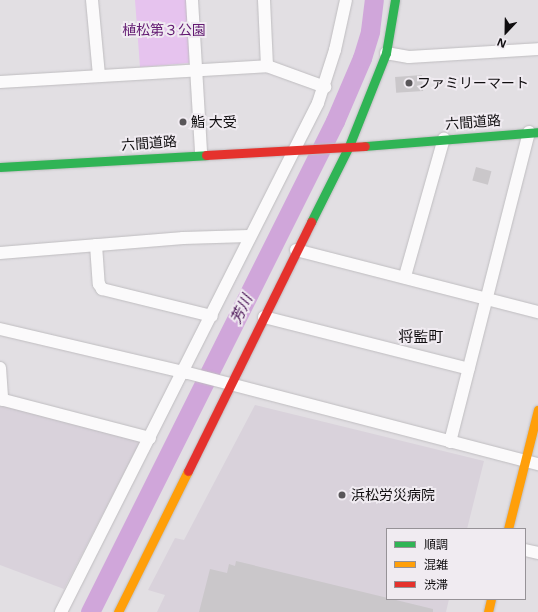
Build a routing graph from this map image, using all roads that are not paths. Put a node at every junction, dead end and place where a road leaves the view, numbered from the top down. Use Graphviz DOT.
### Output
graph roads {
  1 [pos="92,0"];
  2 [pos="192,0"];
  3 [pos="264,0"];
  4 [pos="346,0"];
  5 [pos="395,0"];
  6 [pos="538,49"];
  7 [pos="386,53"];
  8 [pos="267,66"];
  9 [pos="196,70"];
  10 [pos="99,76"];
  11 [pos="0,82"];
  12 [pos="325,87"];
  13 [pos="534,132"];
  14 [pos="444,138"];
  15 [pos="349,146"];
  16 [pos="298,149"];
  17 [pos="201,153"];
  18 [pos="0,166"];
  19 [pos="249,236"];
  20 [pos="96,245"];
  21 [pos="296,250"];
  22 [pos="0,253"];
  23 [pos="405,276"];
  24 [pos="488,299"];
  25 [pos="538,312"];
  26 [pos="212,316"];
  27 [pos="264,317"];
  28 [pos="0,329"];
  29 [pos="0,368"];
  30 [pos="469,369"];
  31 [pos="186,373"];
  32 [pos="228,384"];
  33 [pos="1,400"];
  34 [pos="538,410"];
  35 [pos="150,438"];
  36 [pos="450,442"];
  37 [pos="525,462"];
  38 [pos="538,464"];
  39 [pos="508,528"];
  40 [pos="526,550"];
  41 [pos="538,553"];
  42 [pos="491,600"];
  43 [pos="61,612"];
  44 [pos="118,612"];
  45 [pos="488,612"];
  1 -- 10 [label="street"];
  2 -- 9 [label="street"];
  3 -- 8 [label="street"];
  4 -- 12 [label="street"];
  5 -- 7 [label="street"];
  6 -- 7 [label="street"];
  7 -- 15 [label="street"];
  8 -- 9 [label="street"];
  8 -- 12 [label="street"];
  9 -- 10 [label="street"];
  9 -- 17 [label="street"];
  10 -- 11 [label="street"];
  12 -- 16 [label="street"];
  13 -- 14 [label="street, 六間道路"];
  13 -- 24 [label="street"];
  14 -- 15 [label="street, 六間道路"];
  14 -- 23 [label="street"];
  15 -- 16 [label="street, 六間道路"];
  15 -- 21 [label="street"];
  16 -- 17 [label="street, 六間道路"];
  16 -- 19 [label="street"];
  17 -- 18 [label="street, 六間道路"];
  19 -- 20 [label="street"];
  19 -- 26 [label="street"];
  20 -- 22 [label="street"];
  20 -- 26 [label="street"];
  21 -- 23 [label="street"];
  21 -- 27 [label="street"];
  23 -- 24 [label="street"];
  24 -- 25 [label="street"];
  24 -- 30 [label="street"];
  26 -- 31 [label="street"];
  27 -- 30 [label="street"];
  27 -- 32 [label="street"];
  28 -- 31 [label="street"];
  29 -- 33 [label="street"];
  30 -- 36 [label="street"];
  31 -- 32 [label="street"];
  31 -- 35 [label="street"];
  32 -- 36 [label="street"];
  32 -- 44 [label="street"];
  33 -- 35 [label="street"];
  34 -- 37 [label="street"];
  35 -- 43 [label="street"];
  36 -- 37 [label="street"];
  37 -- 38 [label="street"];
  37 -- 39 [label="street"];
  40 -- 41 [label="street"];
  42 -- 45 [label="street"];
}
